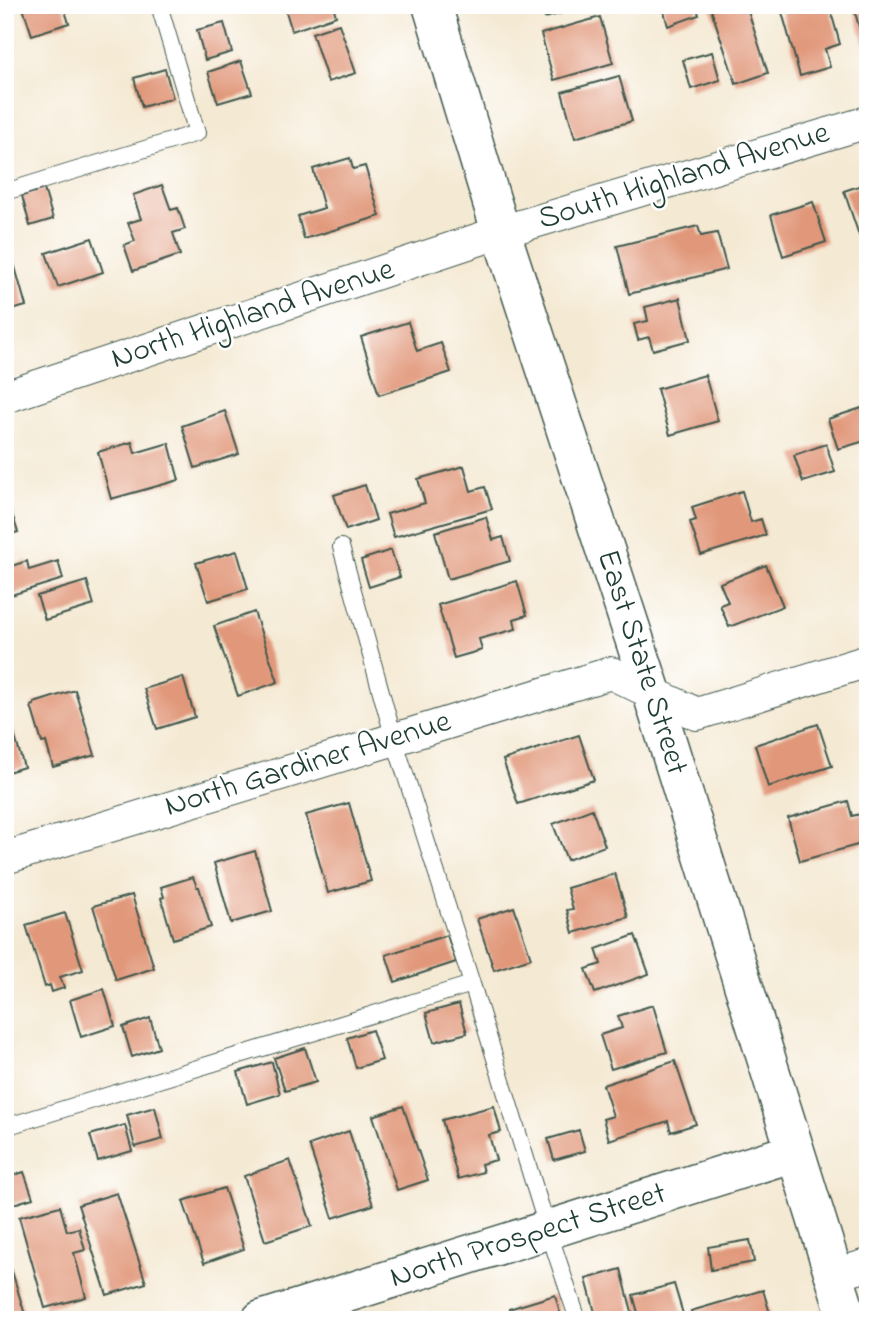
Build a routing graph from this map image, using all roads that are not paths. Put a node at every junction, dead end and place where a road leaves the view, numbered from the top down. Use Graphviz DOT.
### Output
graph roads {
  1 [pos="159,5"];
  2 [pos="432,5"];
  3 [pos="868,122"];
  4 [pos="5,192"];
  5 [pos="501,232"];
  6 [pos="5,397"];
  7 [pos="341,547"];
  8 [pos="868,661"];
  9 [pos="652,693"];
  10 [pos="394,739"];
  11 [pos="5,858"];
  12 [pos="472,984"];
  13 [pos="5,1127"];
  14 [pos="795,1152"];
  15 [pos="548,1230"];
  16 [pos="851,1270"];
  17 [pos="261,1320"];
  18 [pos="578,1320"];
  19 [pos="848,1320"];
  1 -- 4 [label="lane"];
  2 -- 5 [label="main road, East State Street"];
  3 -- 5 [label="street, South Highland Avenue"];
  5 -- 6 [label="street, North Highland Avenue"];
  5 -- 9 [label="main road, East State Street"];
  7 -- 10 [label="lane"];
  8 -- 9 [label="street"];
  9 -- 10 [label="street, North Gardiner Avenue"];
  9 -- 14 [label="main road, East State Street"];
  10 -- 11 [label="street, North Gardiner Avenue"];
  10 -- 12 [label="lane"];
  12 -- 13 [label="lane"];
  12 -- 15 [label="lane"];
  14 -- 15 [label="main road, North Prospect Street"];
  14 -- 16 [label="main road, East State Street"];
  15 -- 17 [label="main road, North Prospect Street"];
  15 -- 18 [label="lane"];
  16 -- 19 [label="main road, East State Street"];
}
